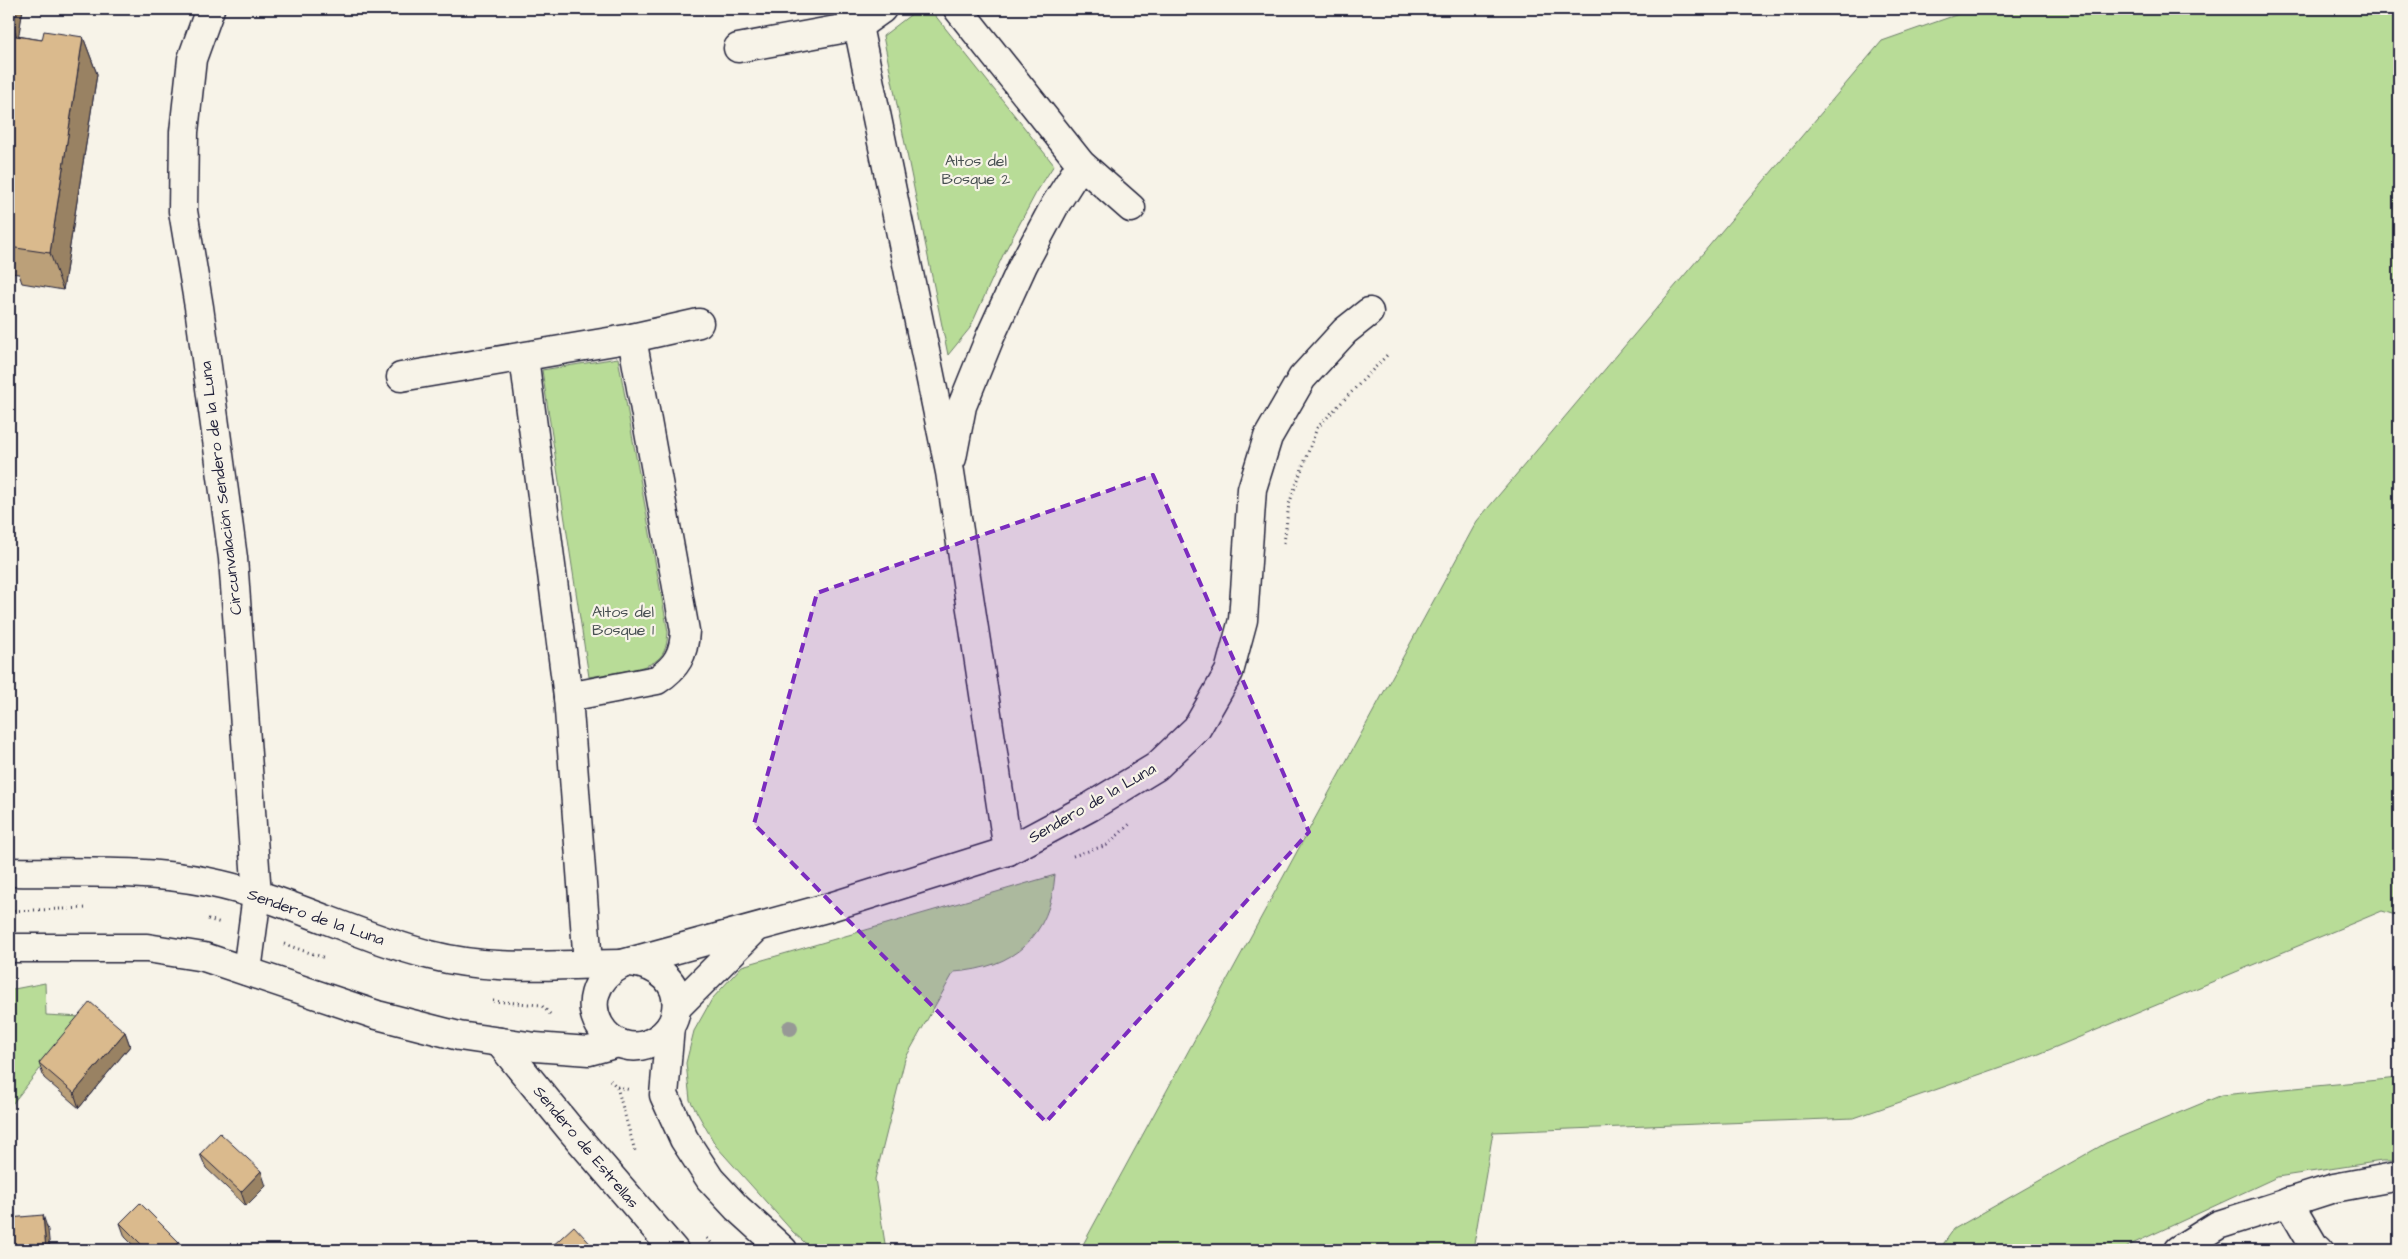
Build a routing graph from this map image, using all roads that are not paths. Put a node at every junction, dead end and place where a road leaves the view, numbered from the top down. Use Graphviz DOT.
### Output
graph roads {
  1 [pos="210,9"];
  2 [pos="882,9"];
  3 [pos="958,9"];
  4 [pos="858,26"];
  5 [pos="738,48"];
  6 [pos="1081,164"];
  7 [pos="1131,208"];
  8 [pos="1369,312"];
  9 [pos="699,323"];
  10 [pos="632,338"];
  11 [pos="524,357"];
  12 [pos="401,377"];
  13 [pos="950,472"];
  14 [pos="568,697"];
  15 [pos="1008,851"];
  16 [pos="9,872"];
  17 [pos="257,895"];
  18 [pos="759,926"];
  19 [pos="9,948"];
  20 [pos="626,963"];
  21 [pos="588,964"];
  22 [pos="247,971"];
  23 [pos="673,1017"];
  24 [pos="499,1042"];
  25 [pos="618,1043"];
  26 [pos="2399,1176"];
  27 [pos="2288,1202"];
  28 [pos="674,1250"];
  29 [pos="783,1250"];
  30 [pos="2178,1250"];
  31 [pos="2320,1250"];
  1 -- 17 [label="street, Circunvalación Sendero de la Luna"];
  2 -- 4 [label="street"];
  3 -- 6 [label="street"];
  4 -- 5 [label="street"];
  4 -- 13 [label="street"];
  6 -- 7 [label="street"];
  6 -- 13 [label="street"];
  8 -- 15 [label="street, Sendero de la Luna"];
  9 -- 10 [label="street"];
  10 -- 11 [label="street"];
  10 -- 14 [label="street"];
  11 -- 12 [label="street"];
  11 -- 14 [label="street"];
  13 -- 15 [label="street"];
  14 -- 21 [label="street"];
  15 -- 18 [label="street, Sendero de la Luna"];
  16 -- 17 [label="street, Sendero de la Luna"];
  17 -- 21 [label="street, Sendero de la Luna"];
  17 -- 22 [label="street, Circunvalación Sendero de la Luna"];
  18 -- 20 [label="street, Sendero de la Luna"];
  18 -- 23 [label="street, Sendero de la Luna"];
  19 -- 22 [label="street, Sendero de la Luna"];
  20 -- 21 [label="street, Sendero de la Luna"];
  20 -- 23 [label="street, Sendero de la Luna"];
  20 -- 25 [label="street, Sendero de la Luna"];
  22 -- 24 [label="street, Sendero de la Luna"];
  23 -- 25 [label="street, Sendero de la Luna"];
  23 -- 29 [label="street"];
  24 -- 25 [label="street, Sendero de la Luna"];
  24 -- 28 [label="street, Sendero de Estrellas"];
  26 -- 27 [label="street"];
  27 -- 30 [label="street"];
  27 -- 31 [label="street"];
}
